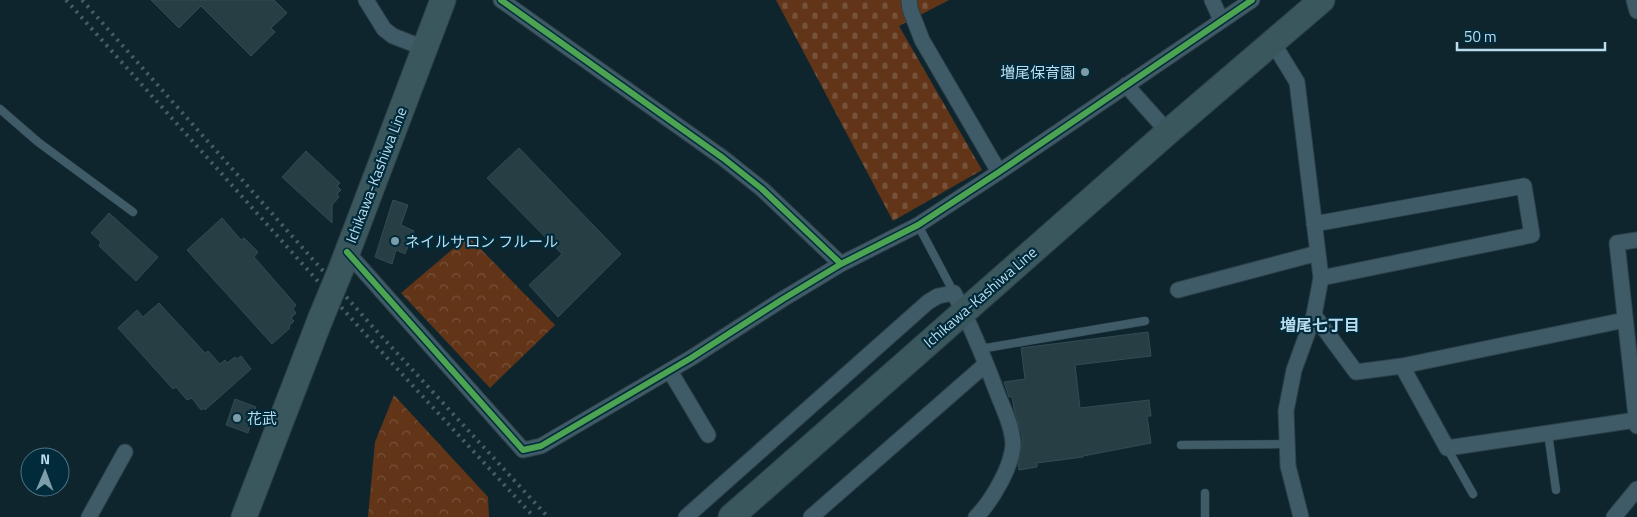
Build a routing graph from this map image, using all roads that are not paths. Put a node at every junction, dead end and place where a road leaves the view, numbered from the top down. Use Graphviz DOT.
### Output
graph roads {
  1 [pos="366,0"];
  2 [pos="443,0"];
  3 [pos="501,0"];
  4 [pos="909,0"];
  5 [pos="1212,0"];
  6 [pos="1252,0"];
  7 [pos="1322,0"];
  8 [pos="1634,0"];
  9 [pos="1637,11"];
  10 [pos="1221,20"];
  11 [pos="1273,43"];
  12 [pos="424,48"];
  13 [pos="1126,85"];
  14 [pos="0,109"];
  15 [pos="1168,132"];
  16 [pos="999,172"];
  17 [pos="133,212"];
  18 [pos="1314,224"];
  19 [pos="918,225"];
  20 [pos="1637,240"];
  21 [pos="1318,254"];
  22 [pos="344,260"];
  23 [pos="841,264"];
  24 [pos="1321,278"];
  25 [pos="1178,290"];
  26 [pos="959,302"];
  27 [pos="1314,315"];
  28 [pos="1625,320"];
  29 [pos="1145,321"];
  30 [pos="1632,344"];
  31 [pos="980,349"];
  32 [pos="986,364"];
  33 [pos="1402,366"];
  34 [pos="670,371"];
  35 [pos="1636,423"];
  36 [pos="1548,433"];
  37 [pos="708,435"];
  38 [pos="1287,444"];
  39 [pos="1181,445"];
  40 [pos="1447,448"];
  41 [pos="125,452"];
  42 [pos="1637,489"];
  43 [pos="1556,490"];
  44 [pos="1205,493"];
  45 [pos="1473,494"];
  46 [pos="89,517"];
  47 [pos="244,517"];
  48 [pos="686,517"];
  49 [pos="731,517"];
  50 [pos="811,517"];
  51 [pos="976,517"];
  52 [pos="1205,517"];
  53 [pos="1301,517"];
  54 [pos="1614,517"];
  1 -- 12 [label="street"];
  2 -- 12 [label="main road, Ichikawa-Kashiwa Line"];
  3 -- 23 [label="street"];
  4 -- 16 [label="street"];
  5 -- 10 [label="street"];
  6 -- 10 [label="street"];
  7 -- 11 [label="main road, Ichikawa-Kashiwa Line"];
  8 -- 9 [label="street"];
  10 -- 13 [label="street"];
  11 -- 15 [label="main road, Ichikawa-Kashiwa Line"];
  11 -- 18 [label="street"];
  12 -- 22 [label="main road, Ichikawa-Kashiwa Line"];
  13 -- 15 [label="street"];
  13 -- 16 [label="street"];
  14 -- 17 [label="lane"];
  15 -- 26 [label="main road, Ichikawa-Kashiwa Line"];
  16 -- 19 [label="street"];
  18 -- 21 [label="street"];
  18 -- 24 [label="street"];
  19 -- 23 [label="street"];
  19 -- 26 [label="lane"];
  20 -- 28 [label="street"];
  21 -- 24 [label="street"];
  21 -- 25 [label="street"];
  22 -- 34 [label="street"];
  22 -- 47 [label="main road, Ichikawa-Kashiwa Line, bridge"];
  23 -- 34 [label="street"];
  24 -- 27 [label="street"];
  26 -- 31 [label="street"];
  26 -- 48 [label="street"];
  26 -- 49 [label="main road, Ichikawa-Kashiwa Line"];
  27 -- 33 [label="street"];
  27 -- 38 [label="street"];
  28 -- 30 [label="street"];
  28 -- 33 [label="street"];
  29 -- 31 [label="lane"];
  30 -- 35 [label="street"];
  31 -- 32 [label="street"];
  32 -- 50 [label="street"];
  32 -- 51 [label="street"];
  33 -- 40 [label="street"];
  34 -- 37 [label="street"];
  35 -- 36 [label="street"];
  36 -- 40 [label="street"];
  36 -- 43 [label="lane"];
  38 -- 39 [label="lane"];
  38 -- 53 [label="street"];
  40 -- 45 [label="lane"];
  41 -- 46 [label="street"];
  42 -- 54 [label="street"];
  44 -- 52 [label="lane"];
}
